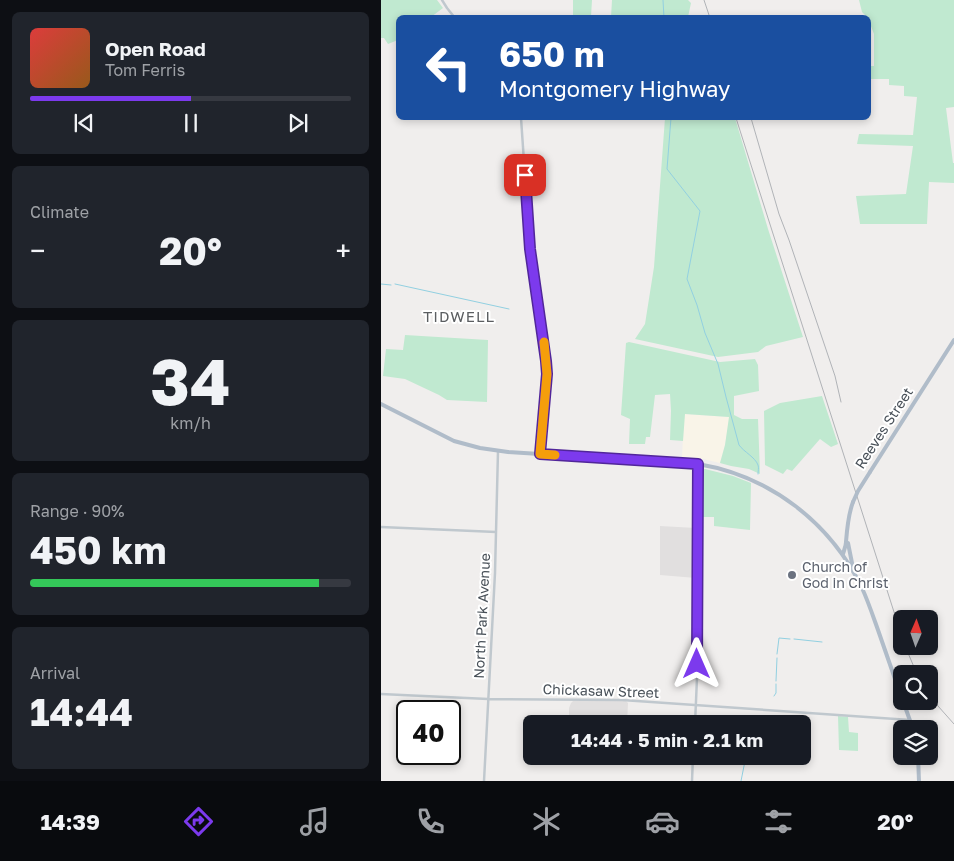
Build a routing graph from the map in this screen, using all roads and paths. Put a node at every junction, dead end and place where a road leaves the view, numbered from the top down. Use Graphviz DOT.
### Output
graph roads {
  1 [pos="442,0"];
  2 [pos="453,15"];
  3 [pos="521,120"];
  4 [pos="954,340"];
  5 [pos="952,346"];
  6 [pos="381,404"];
  7 [pos="498,451"];
  8 [pos="540,454"];
  9 [pos="698,464"];
  10 [pos="381,527"];
  11 [pos="496,532"];
  12 [pos="847,544"];
  13 [pos="836,546"];
  14 [pos="842,553"];
  15 [pos="854,573"];
  16 [pos="893,672"];
  17 [pos="381,694"];
  18 [pos="488,699"];
  19 [pos="696,705"];
  20 [pos="906,710"];
  21 [pos="695,715"];
  22 [pos="910,720"];
  23 [pos="693,765"];
  24 [pos="918,765"];
  25 [pos="484,781"];
  26 [pos="692,781"];
  27 [pos="919,781"];
  1 -- 2 [label="street"];
  3 -- 8 [label="street"];
  4 -- 5 [label="main road, Reeves Street"];
  5 -- 12 [label="main road, Reeves Street, bridge"];
  6 -- 7 [label="main road"];
  7 -- 8 [label="main road"];
  7 -- 11 [label="street, North Park Avenue"];
  8 -- 9 [label="main road"];
  9 -- 13 [label="main road"];
  9 -- 19 [label="street"];
  10 -- 11 [label="street"];
  11 -- 18 [label="street, North Park Avenue"];
  12 -- 13 [label="main road"];
  12 -- 14 [label="main road, Reeves Street"];
  12 -- 15 [label="main road, Reeves Street"];
  13 -- 14 [label="main road"];
  14 -- 15 [label="main road"];
  15 -- 16 [label="main road"];
  17 -- 18 [label="street, Chickasaw Street"];
  18 -- 19 [label="street, Chickasaw Street"];
  18 -- 25 [label="street, North Park Avenue"];
  19 -- 21 [label="street"];
  19 -- 22 [label="street, Chickasaw Street"];
  20 -- 22 [label="main road"];
  23 -- 26 [label="street"];
  24 -- 27 [label="main road"];
}
